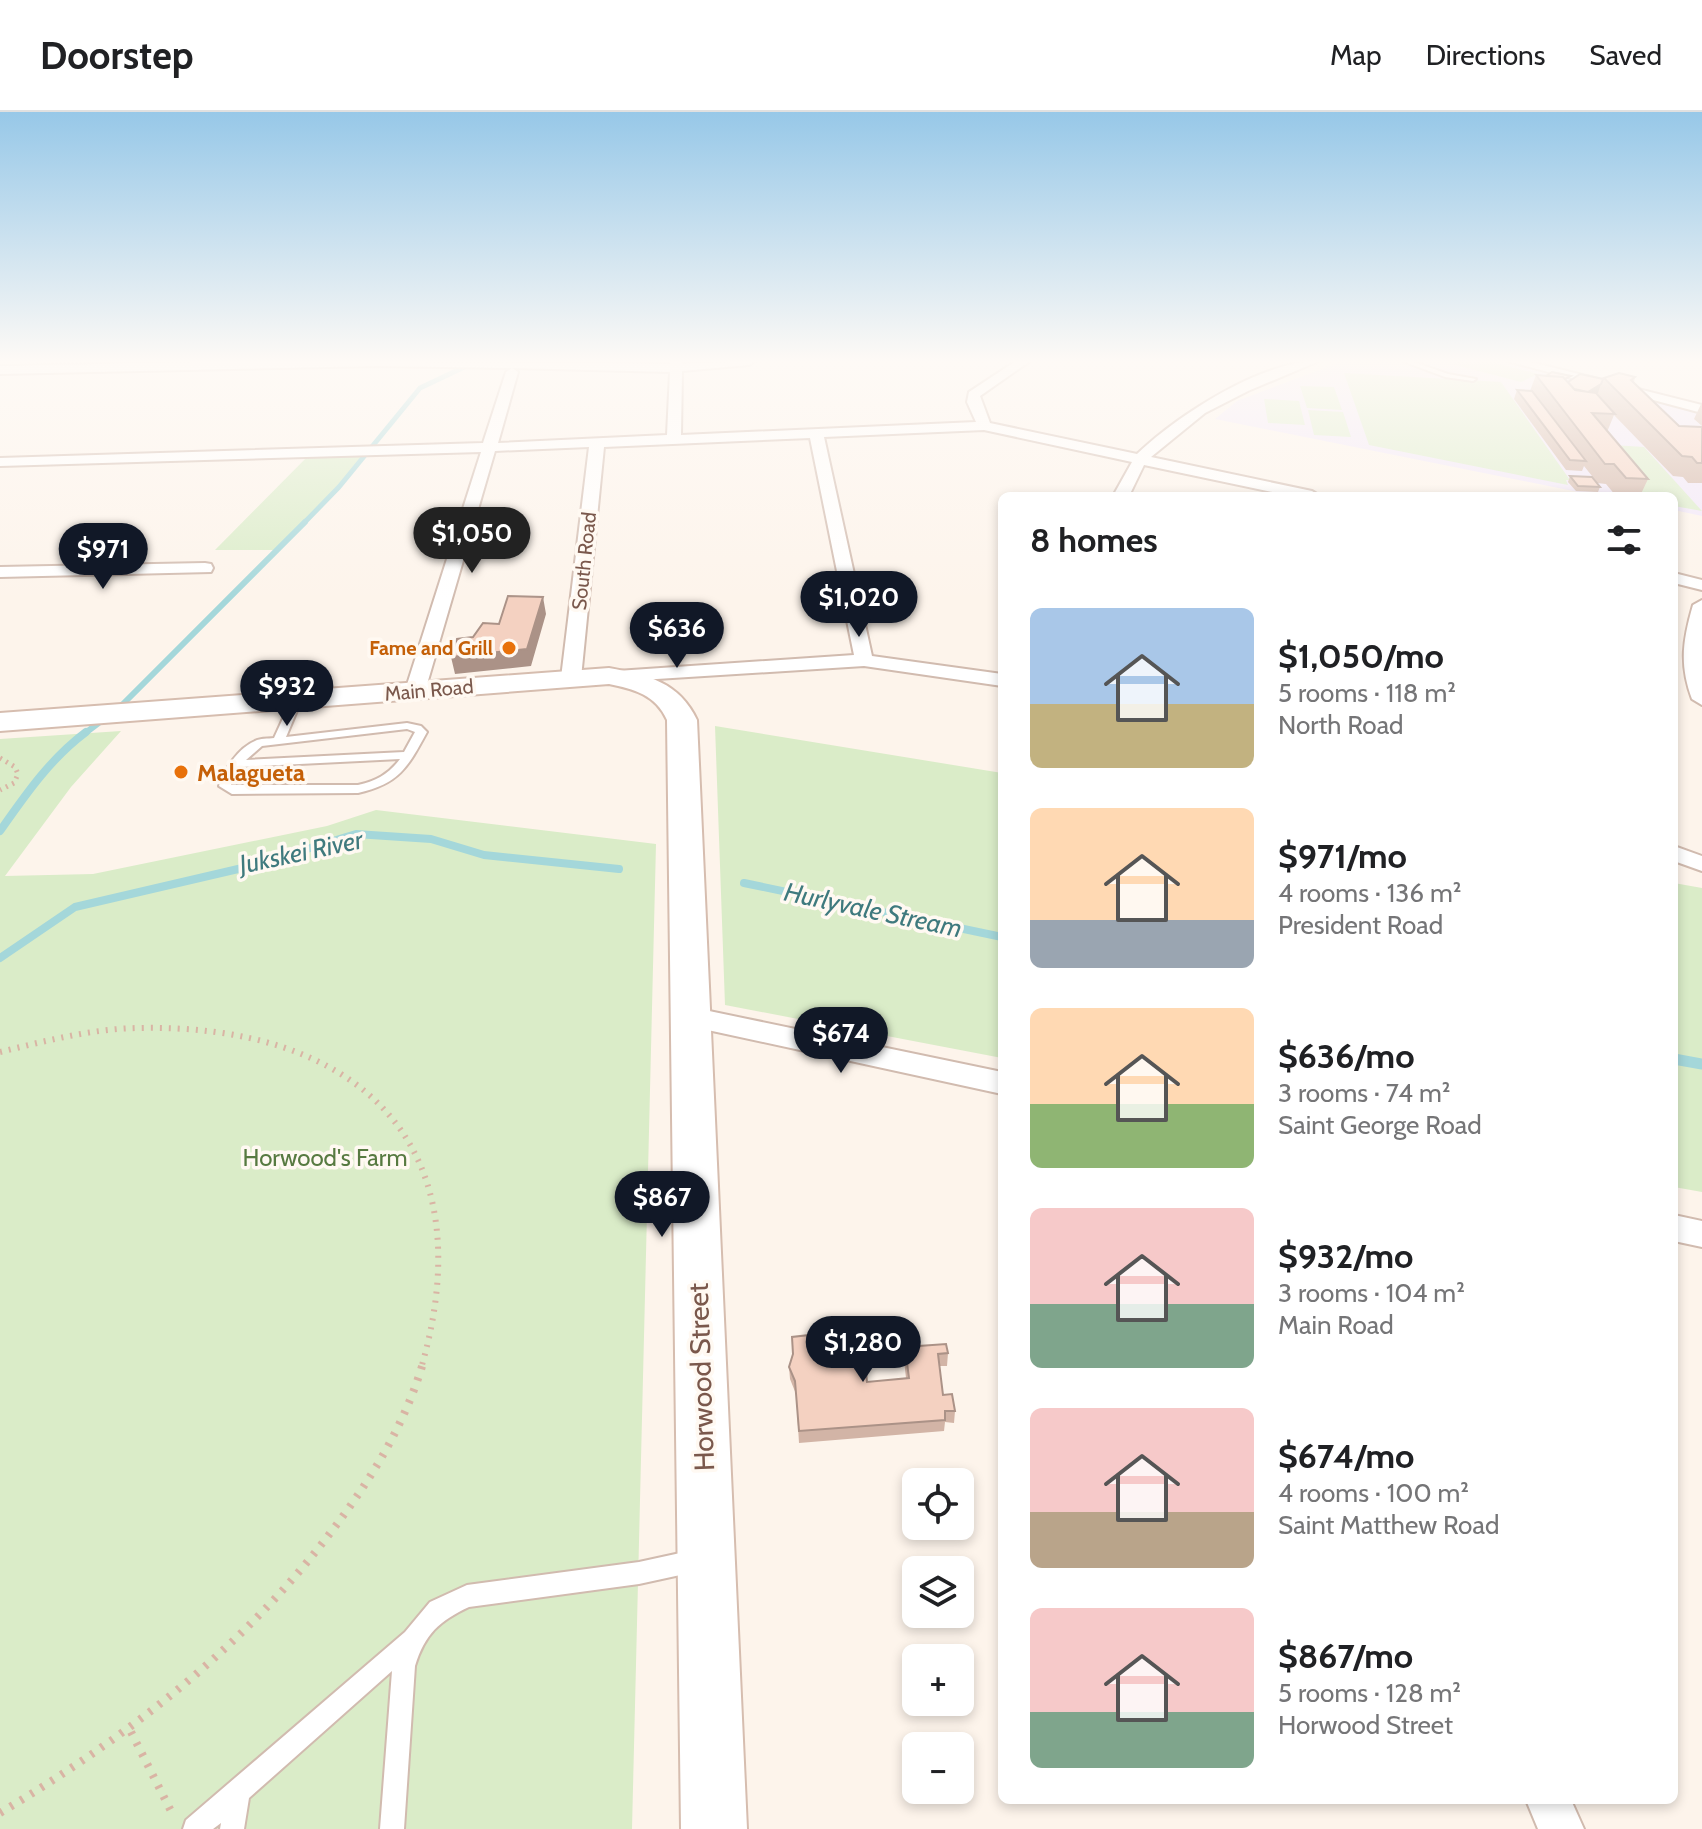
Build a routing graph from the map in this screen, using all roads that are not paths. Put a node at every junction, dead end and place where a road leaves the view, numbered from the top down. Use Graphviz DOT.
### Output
graph roads {
  1 [pos="493,441"];
  2 [pos="633,441"];
  3 [pos="818,441"];
  4 [pos="1053,441"];
  5 [pos="1163,441"];
  6 [pos="597,443"];
  7 [pos="491,447"];
  8 [pos="1140,460"];
  9 [pos="0,462"];
  10 [pos="1123,492"];
  11 [pos="1293,492"];
  12 [pos="205,568"];
  13 [pos="0,572"];
  14 [pos="1678,579"];
  15 [pos="1702,585"];
  16 [pos="1702,605"];
  17 [pos="864,660"];
  18 [pos="714,670"];
  19 [pos="590,677"];
  20 [pos="998,679"];
  21 [pos="415,691"];
  22 [pos="1702,699"];
  23 [pos="296,701"];
  24 [pos="678,708"];
  25 [pos="0,722"];
  26 [pos="279,739"];
  27 [pos="408,755"];
  28 [pos="237,764"];
  29 [pos="1678,855"];
  30 [pos="1702,864"];
  31 [pos="690,1017"];
  32 [pos="998,1082"];
  33 [pos="1678,1229"];
  34 [pos="1702,1234"];
  35 [pos="707,1559"];
  36 [pos="412,1640"];
  37 [pos="238,1791"];
  38 [pos="1550,1804"];
  39 [pos="195,1829"];
  40 [pos="232,1829"];
  41 [pos="392,1829"];
  42 [pos="714,1829"];
  43 [pos="1561,1829"];
  1 -- 7 [label="street"];
  2 -- 6 [label="street"];
  3 -- 17 [label="street"];
  4 -- 8 [label="street"];
  5 -- 8 [label="street"];
  6 -- 7 [label="street"];
  6 -- 19 [label="street, South Road"];
  7 -- 9 [label="street"];
  7 -- 21 [label="street"];
  8 -- 10 [label="street"];
  8 -- 11 [label="street"];
  12 -- 13 [label="street"];
  14 -- 15 [label="street"];
  16 -- 22 [label="street"];
  17 -- 18 [label="street"];
  17 -- 20 [label="street"];
  18 -- 19 [label="street"];
  18 -- 24 [label="street"];
  19 -- 21 [label="main road, Main Road"];
  19 -- 24 [label="main road"];
  21 -- 23 [label="main road, Main Road"];
  23 -- 25 [label="main road, Main Road"];
  23 -- 26 [label="lane"];
  24 -- 31 [label="main road, Horwood Street"];
  26 -- 27 [label="lane"];
  26 -- 28 [label="lane"];
  27 -- 28 [label="lane"];
  27 -- 28 [label="lane"];
  29 -- 30 [label="street"];
  31 -- 32 [label="street"];
  31 -- 35 [label="main road, Horwood Street"];
  33 -- 34 [label="street"];
  35 -- 36 [label="lane"];
  35 -- 42 [label="main road, Horwood Street"];
  36 -- 37 [label="lane"];
  36 -- 41 [label="lane"];
  37 -- 39 [label="lane"];
  37 -- 40 [label="lane"];
  38 -- 43 [label="street"];
}
